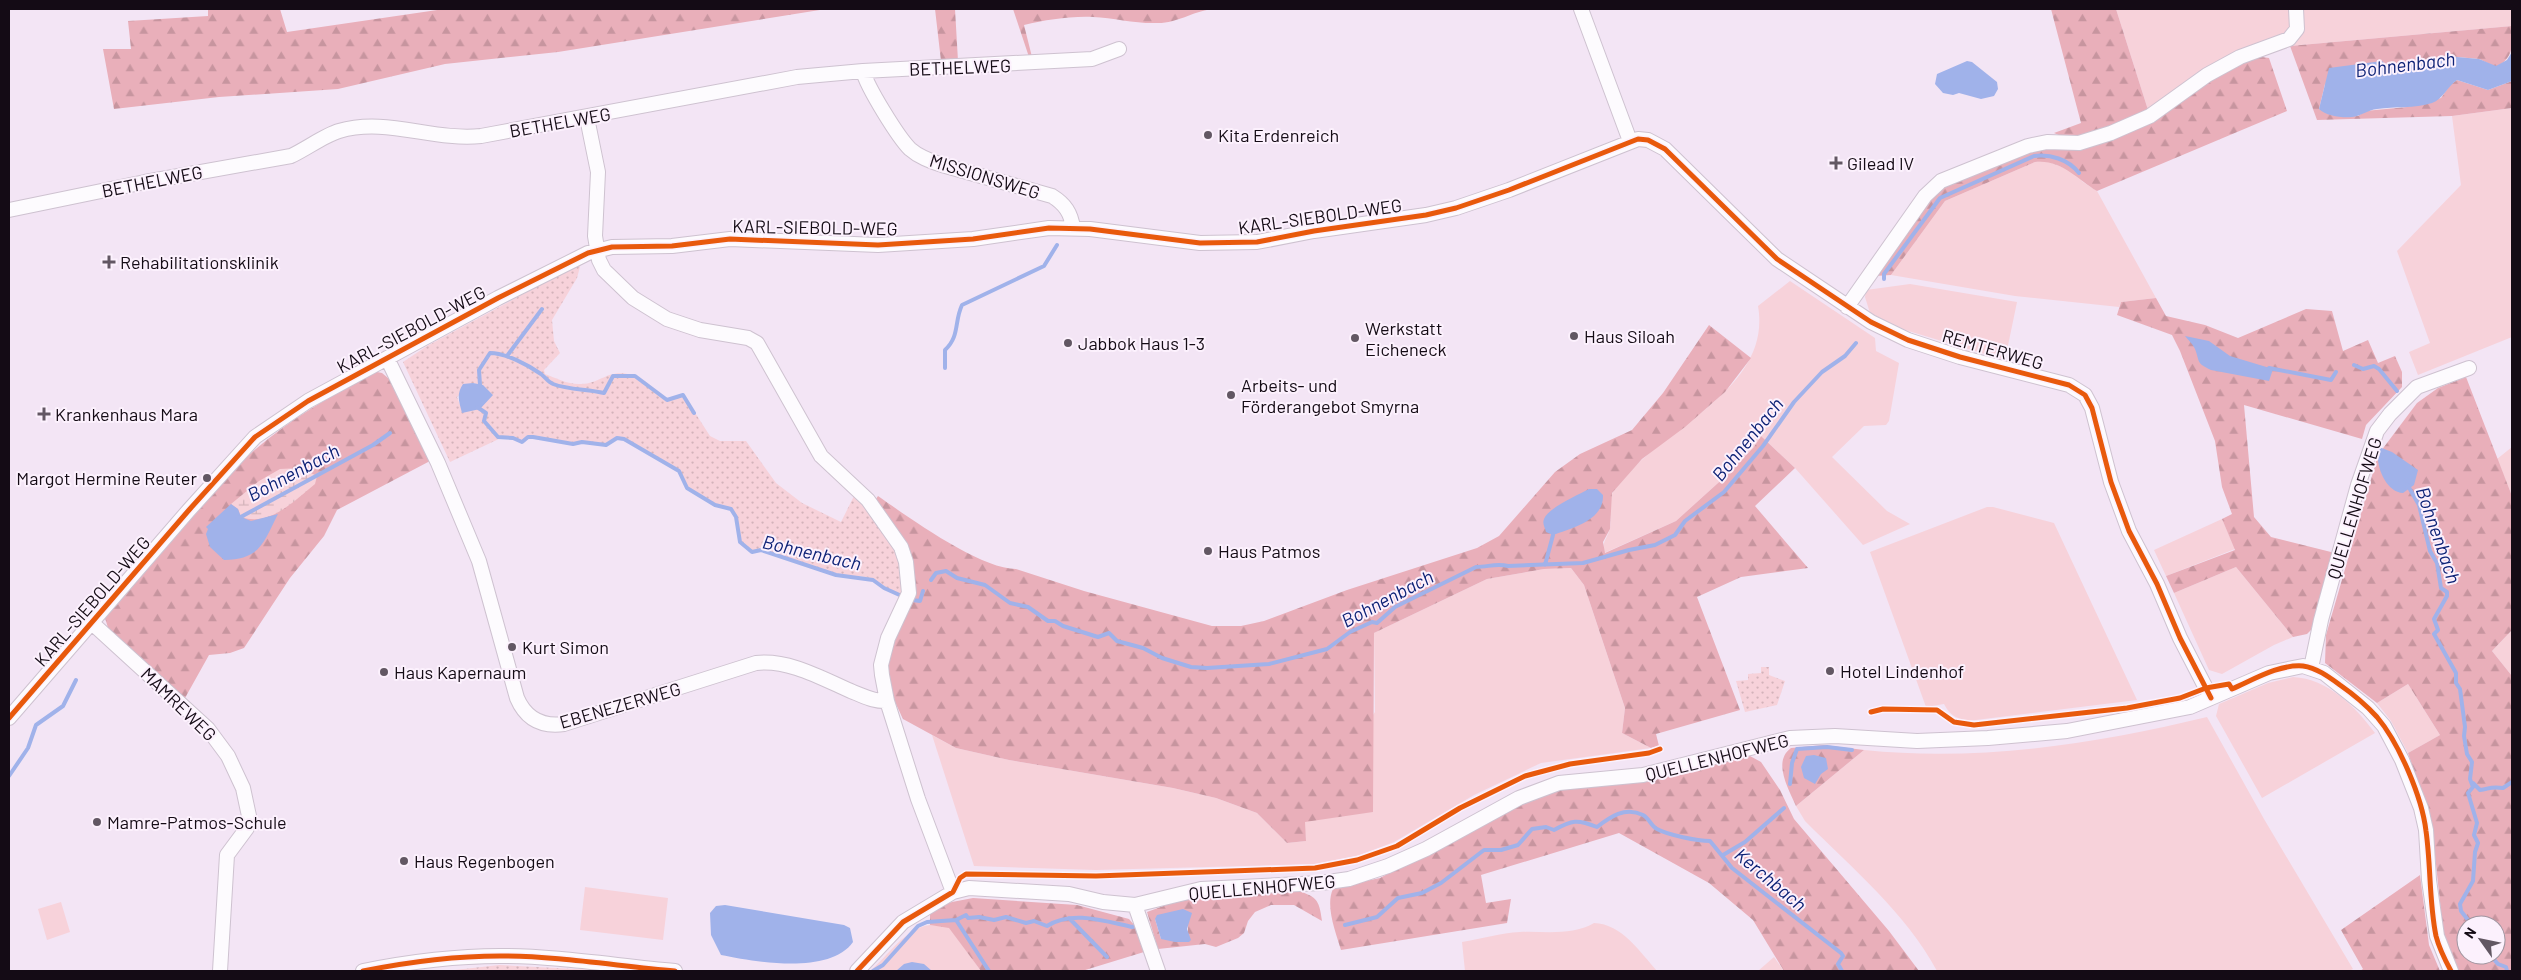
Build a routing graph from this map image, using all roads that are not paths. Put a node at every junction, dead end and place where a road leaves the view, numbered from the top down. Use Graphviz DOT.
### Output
graph roads {
  1 [pos="1581,9"];
  2 [pos="2296,9"];
  3 [pos="1119,49"];
  4 [pos="863,71"];
  5 [pos="587,118"];
  6 [pos="1630,141"];
  7 [pos="9,210"];
  8 [pos="1073,228"];
  9 [pos="597,251"];
  10 [pos="1847,307"];
  11 [pos="387,358"];
  12 [pos="2469,368"];
  13 [pos="92,623"];
  14 [pos="2312,668"];
  15 [pos="2211,698"];
  16 [pos="887,701"];
  17 [pos="9,718"];
  18 [pos="954,892"];
  19 [pos="1136,905"];
  20 [pos="220,971"];
  21 [pos="363,971"];
  22 [pos="675,971"];
  23 [pos="857,971"];
  24 [pos="1158,971"];
  25 [pos="2450,971"];
  1 -- 6 [label="street"];
  2 -- 10 [label="street"];
  3 -- 4 [label="street, BETHELWEG"];
  4 -- 5 [label="street, BETHELWEG"];
  4 -- 8 [label="street, MISSIONSWEG"];
  5 -- 7 [label="street, BETHELWEG"];
  5 -- 9 [label="street"];
  6 -- 8 [label="street, KARL-SIEBOLD-WEG"];
  6 -- 10 [label="street, REMTERWEG"];
  8 -- 9 [label="street, KARL-SIEBOLD-WEG"];
  9 -- 11 [label="street, KARL-SIEBOLD-WEG"];
  9 -- 16 [label="street"];
  10 -- 15 [label="street, REMTERWEG"];
  11 -- 13 [label="street, KARL-SIEBOLD-WEG"];
  11 -- 16 [label="street, EBENEZERWEG"];
  12 -- 14 [label="street, QUELLENHOFWEG"];
  13 -- 17 [label="street, KARL-SIEBOLD-WEG"];
  13 -- 20 [label="street, MAMREWEG"];
  14 -- 15 [label="street, QUELLENHOFWEG"];
  14 -- 25 [label="street, QUELLENHOFWEG"];
  15 -- 19 [label="street, QUELLENHOFWEG"];
  16 -- 18 [label="street"];
  18 -- 19 [label="street, QUELLENHOFWEG"];
  18 -- 23 [label="street, QUELLENHOFWEG"];
  19 -- 24 [label="street"];
  21 -- 22 [label="street"];
}
